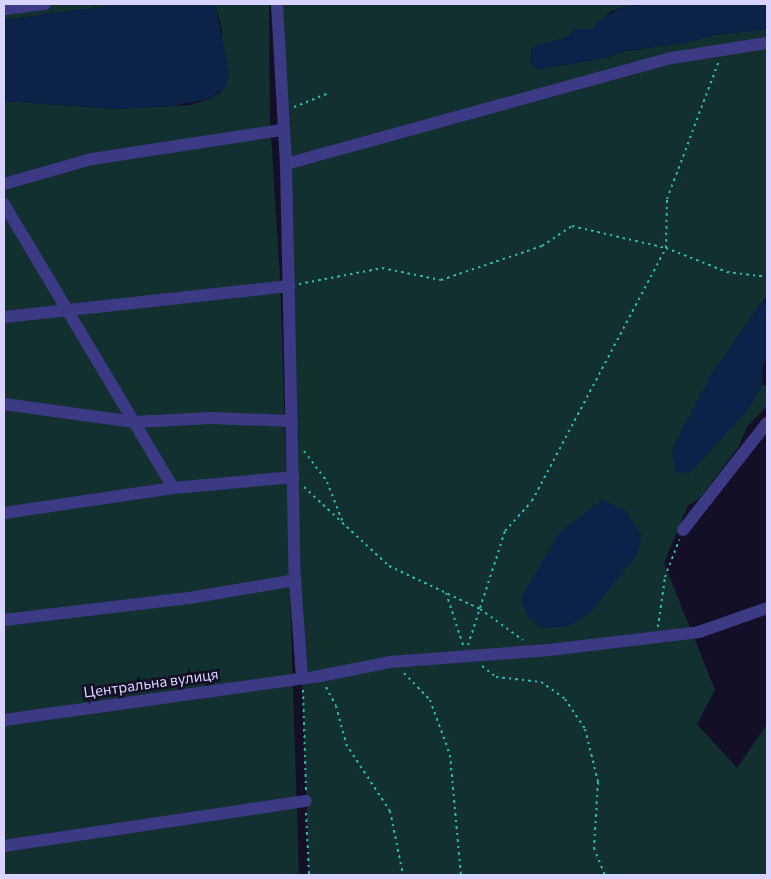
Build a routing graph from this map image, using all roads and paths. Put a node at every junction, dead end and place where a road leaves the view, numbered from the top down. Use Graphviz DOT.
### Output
graph roads {
  1 [pos="45,4"];
  2 [pos="277,4"];
  3 [pos="4,9"];
  4 [pos="767,43"];
  5 [pos="724,50"];
  6 [pos="329,93"];
  7 [pos="280,112"];
  8 [pos="282,130"];
  9 [pos="286,164"];
  10 [pos="4,184"];
  11 [pos="4,204"];
  12 [pos="666,248"];
  13 [pos="767,277"];
  14 [pos="289,286"];
  15 [pos="67,310"];
  16 [pos="4,317"];
  17 [pos="4,404"];
  18 [pos="292,421"];
  19 [pos="134,422"];
  20 [pos="767,423"];
  21 [pos="292,437"];
  22 [pos="294,477"];
  23 [pos="173,488"];
  24 [pos="4,512"];
  25 [pos="345,528"];
  26 [pos="682,530"];
  27 [pos="296,580"];
  28 [pos="446,593"];
  29 [pos="480,608"];
  30 [pos="767,608"];
  31 [pos="4,620"];
  32 [pos="656,639"];
  33 [pos="549,650"];
  34 [pos="465,654"];
  35 [pos="390,662"];
  36 [pos="481,666"];
  37 [pos="320,676"];
  38 [pos="302,678"];
  39 [pos="4,720"];
  40 [pos="306,801"];
  41 [pos="4,846"];
  42 [pos="309,875"];
  43 [pos="403,875"];
  44 [pos="462,875"];
  45 [pos="605,875"];
  1 -- 3 [label="street"];
  2 -- 7 [label="street"];
  4 -- 5 [label="street"];
  5 -- 9 [label="street"];
  5 -- 12 [label="path"];
  6 -- 7 [label="path"];
  7 -- 8 [label="street"];
  8 -- 9 [label="street"];
  8 -- 10 [label="street"];
  9 -- 14 [label="street"];
  11 -- 15 [label="street"];
  12 -- 13 [label="path"];
  12 -- 14 [label="path"];
  12 -- 29 [label="path"];
  14 -- 15 [label="street"];
  14 -- 18 [label="street"];
  15 -- 16 [label="street"];
  15 -- 19 [label="street"];
  17 -- 19 [label="street"];
  18 -- 19 [label="street"];
  18 -- 21 [label="street"];
  19 -- 23 [label="street"];
  20 -- 26 [label="street"];
  21 -- 22 [label="street"];
  21 -- 25 [label="path"];
  22 -- 23 [label="street"];
  22 -- 25 [label="path"];
  22 -- 27 [label="street"];
  23 -- 24 [label="street"];
  25 -- 28 [label="path"];
  26 -- 32 [label="path"];
  27 -- 31 [label="street"];
  27 -- 38 [label="street"];
  28 -- 29 [label="path"];
  28 -- 34 [label="path"];
  29 -- 33 [label="path"];
  29 -- 34 [label="path"];
  30 -- 32 [label="street, Центральна вулиця"];
  32 -- 33 [label="street, Центральна вулиця"];
  33 -- 34 [label="street, Центральна вулиця"];
  34 -- 35 [label="street, Центральна вулиця"];
  35 -- 37 [label="street, Центральна вулиця"];
  35 -- 44 [label="path"];
  36 -- 45 [label="path"];
  37 -- 38 [label="street, Центральна вулиця"];
  37 -- 43 [label="path"];
  38 -- 39 [label="street, Центральна вулиця"];
  38 -- 40 [label="path"];
  40 -- 41 [label="street"];
  40 -- 42 [label="path"];
}
